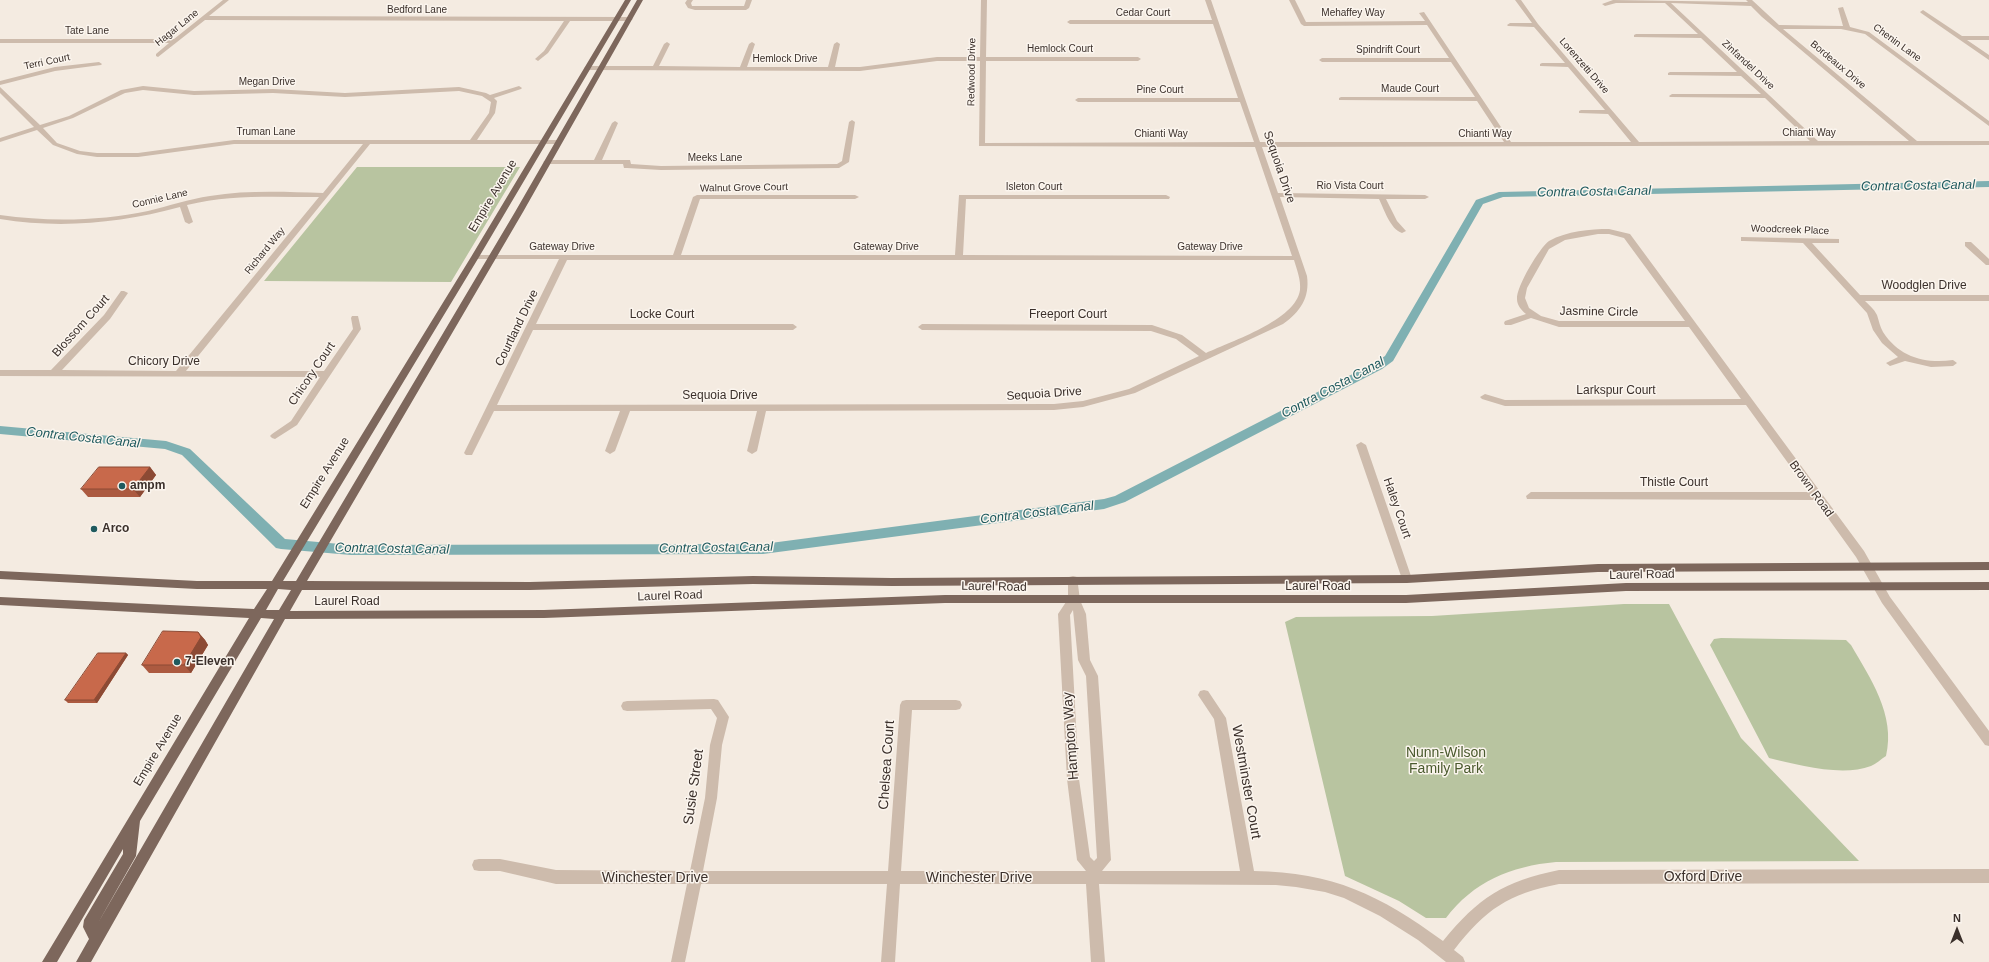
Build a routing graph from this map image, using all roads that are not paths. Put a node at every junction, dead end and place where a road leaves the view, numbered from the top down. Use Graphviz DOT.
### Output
graph roads {
  1 [pos="226,0"];
  2 [pos="628,0"];
  3 [pos="640,0"];
  4 [pos="690,0"];
  5 [pos="749,0"];
  6 [pos="984,0"];
  7 [pos="1208,0"];
  8 [pos="1292,0"];
  9 [pos="1518,0"];
  10 [pos="1666,1"];
  11 [pos="1751,2"];
  12 [pos="1605,4"];
  13 [pos="1840,8"];
  14 [pos="1923,12"];
  15 [pos="1422,13"];
  16 [pos="203,18"];
  17 [pos="568,19"];
  18 [pos="617,19"];
  19 [pos="630,19"];
  20 [pos="1070,22"];
  21 [pos="1216,22"];
  22 [pos="1428,23"];
  23 [pos="1510,25"];
  24 [pos="1536,25"];
  25 [pos="1777,27"];
  26 [pos="1847,28"];
  27 [pos="1636,36"];
  28 [pos="1703,36"];
  29 [pos="1960,38"];
  30 [pos="1989,38"];
  31 [pos="0,41"];
  32 [pos="174,41"];
  33 [pos="667,44"];
  34 [pos="752,44"];
  35 [pos="837,44"];
  36 [pos="158,55"];
  37 [pos="982,58"];
  38 [pos="1138,58"];
  39 [pos="1989,58"];
  40 [pos="538,59"];
  41 [pos="1322,60"];
  42 [pos="1453,60"];
  43 [pos="99,64"];
  44 [pos="1542,65"];
  45 [pos="1569,65"];
  46 [pos="587,68"];
  47 [pos="600,68"];
  48 [pos="654,68"];
  49 [pos="743,68"];
  50 [pos="831,69"];
  51 [pos="1670,74"];
  52 [pos="1743,74"];
  53 [pos="0,83"];
  54 [pos="519,88"];
  55 [pos="0,89"];
  56 [pos="1672,96"];
  57 [pos="1767,96"];
  58 [pos="490,97"];
  59 [pos="1341,99"];
  60 [pos="1479,99"];
  61 [pos="1078,100"];
  62 [pos="1242,100"];
  63 [pos="1582,112"];
  64 [pos="1610,112"];
  65 [pos="852,122"];
  66 [pos="615,123"];
  67 [pos="1989,124"];
  68 [pos="38,128"];
  69 [pos="0,140"];
  70 [pos="368,142"];
  71 [pos="472,142"];
  72 [pos="543,142"];
  73 [pos="558,142"];
  74 [pos="1816,143"];
  75 [pos="1915,143"];
  76 [pos="981,144"];
  77 [pos="1258,144"];
  78 [pos="1509,144"];
  79 [pos="1637,144"];
  80 [pos="1989,144"];
  81 [pos="547,162"];
  82 [pos="596,162"];
  83 [pos="325,195"];
  84 [pos="1276,196"];
  85 [pos="1380,196"];
  86 [pos="855,197"];
  87 [pos="1166,197"];
  88 [pos="1425,197"];
  89 [pos="183,204"];
  90 [pos="0,218"];
  91 [pos="189,222"];
  92 [pos="1402,231"];
  93 [pos="1744,239"];
  94 [pos="1806,241"];
  95 [pos="1836,241"];
  96 [pos="1968,244"];
  97 [pos="475,257"];
  98 [pos="492,257"];
  99 [pos="676,257"];
  100 [pos="959,257"];
  101 [pos="564,258"];
  102 [pos="1297,258"];
  103 [pos="1989,262"];
  104 [pos="124,293"];
  105 [pos="1859,298"];
  106 [pos="1989,298"];
  107 [pos="1531,315"];
  108 [pos="355,318"];
  109 [pos="1508,323"];
  110 [pos="1691,324"];
  111 [pos="530,327"];
  112 [pos="793,327"];
  113 [pos="922,327"];
  114 [pos="1206,357"];
  115 [pos="1904,358"];
  116 [pos="1890,363"];
  117 [pos="1953,364"];
  118 [pos="54,373"];
  119 [pos="0,374"];
  120 [pos="178,374"];
  121 [pos="327,374"];
  122 [pos="1485,397"];
  123 [pos="1748,402"];
  124 [pos="492,408"];
  125 [pos="626,408"];
  126 [pos="762,408"];
  127 [pos="275,436"];
  128 [pos="1361,445"];
  129 [pos="610,451"];
  130 [pos="752,451"];
  131 [pos="469,453"];
  132 [pos="1531,496"];
  133 [pos="1816,496"];
  134 [pos="1989,566"];
  135 [pos="1867,567"];
  136 [pos="0,575"];
  137 [pos="1408,579"];
  138 [pos="1073,580"];
  139 [pos="275,585"];
  140 [pos="299,585"];
  141 [pos="1878,586"];
  142 [pos="1989,586"];
  143 [pos="1074,600"];
  144 [pos="0,601"];
  145 [pos="257,614"];
  146 [pos="282,615"];
  147 [pos="1204,695"];
  148 [pos="956,705"];
  149 [pos="627,706"];
  150 [pos="1989,741"];
  151 [pos="135,819"];
  152 [pos="479,864"];
  153 [pos="1093,874"];
  154 [pos="1989,876"];
  155 [pos="894,877"];
  156 [pos="696,878"];
  157 [pos="1248,878"];
  158 [pos="96,938"];
  159 [pos="1444,951"];
  160 [pos="51,961"];
  161 [pos="83,962"];
  162 [pos="678,962"];
  163 [pos="888,962"];
  164 [pos="1098,962"];
  165 [pos="1458,962"];
  1 -- 16 [label="street, Hagar Lane"];
  2 -- 18 [label="main road, Empire Avenue"];
  3 -- 19 [label="main road"];
  4 -- 5 [label="street"];
  6 -- 37 [label="street, Redwood Drive"];
  7 -- 21 [label="street, Sequoia Drive"];
  8 -- 22 [label="street, Mehaffey Way"];
  9 -- 24 [label="street, Lorenzetti Drive"];
  10 -- 11 [label="street"];
  10 -- 12 [label="street"];
  10 -- 28 [label="street, Zinfandel Drive"];
  11 -- 25 [label="street, Bordeaux Drive"];
  13 -- 26 [label="street"];
  14 -- 29 [label="street"];
  15 -- 22 [label="street"];
  16 -- 17 [label="street, Bedford Lane"];
  16 -- 32 [label="street, Hagar Lane"];
  17 -- 18 [label="street, Bedford Lane"];
  17 -- 40 [label="street"];
  18 -- 19 [label="street, Bedford Lane"];
  18 -- 46 [label="main road, Empire Avenue"];
  19 -- 47 [label="main road"];
  20 -- 21 [label="street, Cedar Court"];
  21 -- 62 [label="street, Sequoia Drive"];
  22 -- 42 [label="street"];
  23 -- 24 [label="street"];
  24 -- 45 [label="street, Lorenzetti Drive"];
  25 -- 26 [label="street, Chenin Lane"];
  25 -- 75 [label="street, Bordeaux Drive"];
  26 -- 67 [label="street, Chenin Lane"];
  27 -- 28 [label="street"];
  28 -- 52 [label="street, Zinfandel Drive"];
  29 -- 30 [label="street"];
  29 -- 39 [label="street"];
  31 -- 32 [label="street, Tate Lane"];
  32 -- 36 [label="street, Hagar Lane"];
  33 -- 48 [label="street"];
  34 -- 49 [label="street"];
  35 -- 50 [label="street"];
  37 -- 38 [label="street, Hemlock Court"];
  37 -- 50 [label="street, Hemlock Drive"];
  37 -- 76 [label="street, Redwood Drive"];
  41 -- 42 [label="street, Spindrift Court"];
  42 -- 60 [label="street"];
  43 -- 53 [label="street, Terri Court"];
  44 -- 45 [label="street"];
  45 -- 64 [label="street, Lorenzetti Drive"];
  46 -- 47 [label="street, Hemlock Drive"];
  46 -- 72 [label="main road, Empire Avenue"];
  47 -- 48 [label="street, Hemlock Drive"];
  47 -- 73 [label="main road"];
  48 -- 49 [label="street, Hemlock Drive"];
  49 -- 50 [label="street, Hemlock Drive"];
  51 -- 52 [label="street"];
  52 -- 57 [label="street, Zinfandel Drive"];
  54 -- 58 [label="street"];
  55 -- 68 [label="street, Truman Lane"];
  56 -- 57 [label="street"];
  57 -- 74 [label="street, Zinfandel Drive"];
  58 -- 68 [label="street, Megan Drive"];
  58 -- 71 [label="street"];
  59 -- 60 [label="street, Maude Court"];
  60 -- 78 [label="street"];
  61 -- 62 [label="street, Pine Court"];
  62 -- 77 [label="street, Sequoia Drive"];
  63 -- 64 [label="street"];
  64 -- 79 [label="street, Lorenzetti Drive"];
  65 -- 82 [label="street, Meeks Lane"];
  66 -- 82 [label="street"];
  68 -- 69 [label="street, Megan Drive"];
  68 -- 70 [label="street, Truman Lane"];
  70 -- 71 [label="street, Truman Lane"];
  70 -- 83 [label="street, Richard Way"];
  71 -- 72 [label="street, Truman Lane"];
  72 -- 73 [label="street, Truman Lane"];
  72 -- 97 [label="main road, Empire Avenue"];
  73 -- 81 [label="main road"];
  74 -- 75 [label="street, Chianti Way"];
  74 -- 79 [label="street, Chianti Way"];
  75 -- 80 [label="street, Chianti Way"];
  76 -- 77 [label="street, Chianti Way"];
  77 -- 78 [label="street, Chianti Way"];
  77 -- 84 [label="street, Sequoia Drive"];
  78 -- 79 [label="street, Chianti Way"];
  81 -- 82 [label="street, Meeks Lane"];
  81 -- 98 [label="main road"];
  83 -- 89 [label="street, Connie Lane"];
  83 -- 120 [label="street, Richard Way"];
  84 -- 85 [label="street, Rio Vista Court"];
  84 -- 102 [label="street, Sequoia Drive"];
  85 -- 88 [label="street, Rio Vista Court"];
  85 -- 92 [label="street"];
  86 -- 99 [label="street, Walnut Grove Court"];
  87 -- 100 [label="street, Isleton Court"];
  89 -- 90 [label="street, Connie Lane"];
  89 -- 91 [label="street"];
  93 -- 94 [label="street, Woodcreek Place"];
  94 -- 95 [label="street, Woodcreek Place"];
  94 -- 105 [label="street"];
  96 -- 103 [label="street"];
  97 -- 98 [label="street, Gateway Drive"];
  97 -- 139 [label="main road, Empire Avenue"];
  98 -- 101 [label="street, Gateway Drive"];
  98 -- 140 [label="main road"];
  99 -- 100 [label="street, Gateway Drive"];
  99 -- 101 [label="street, Gateway Drive"];
  100 -- 102 [label="street, Gateway Drive"];
  101 -- 111 [label="street, Courtland Drive"];
  102 -- 114 [label="street, Sequoia Drive"];
  104 -- 118 [label="street, Blossom Court"];
  105 -- 106 [label="street, Woodglen Drive"];
  105 -- 115 [label="street"];
  107 -- 109 [label="street"];
  107 -- 110 [label="street, Jasmine Circle"];
  107 -- 110 [label="street, Brown Road"];
  108 -- 121 [label="street, Chicory Court"];
  110 -- 123 [label="street, Brown Road"];
  111 -- 112 [label="street, Locke Court"];
  111 -- 124 [label="street, Courtland Drive"];
  113 -- 114 [label="street, Freeport Court"];
  114 -- 126 [label="street, Sequoia Drive"];
  115 -- 116 [label="street"];
  115 -- 117 [label="street"];
  118 -- 119 [label="street, Chicory Drive"];
  118 -- 120 [label="street, Chicory Drive"];
  120 -- 121 [label="street, Chicory Drive"];
  121 -- 127 [label="street, Chicory Court"];
  122 -- 123 [label="street, Larkspur Court"];
  123 -- 133 [label="street, Brown Road"];
  124 -- 125 [label="street, Sequoia Drive"];
  124 -- 131 [label="street, Courtland Drive"];
  125 -- 126 [label="street, Sequoia Drive"];
  125 -- 129 [label="street"];
  126 -- 130 [label="street"];
  128 -- 137 [label="street, Haley Court"];
  132 -- 133 [label="street, Thistle Court"];
  133 -- 135 [label="street, Brown Road"];
  134 -- 135 [label="main road, Laurel Road"];
  135 -- 137 [label="main road, Laurel Road"];
  135 -- 141 [label="street, Brown Road"];
  136 -- 139 [label="main road, Laurel Road"];
  137 -- 138 [label="main road, Laurel Road"];
  138 -- 140 [label="main road, Laurel Road"];
  138 -- 143 [label="street, Hampton Way"];
  139 -- 140 [label="main road, Laurel Road"];
  139 -- 145 [label="main road, Empire Avenue"];
  140 -- 146 [label="main road"];
  141 -- 142 [label="main road, Laurel Road"];
  141 -- 143 [label="main road, Laurel Road"];
  141 -- 150 [label="street, Brown Road"];
  143 -- 146 [label="main road, Laurel Road"];
  143 -- 153 [label="street, Hampton Way"];
  143 -- 153 [label="street, Hampton Way"];
  144 -- 145 [label="main road, Laurel Road"];
  145 -- 146 [label="main road, Laurel Road"];
  145 -- 151 [label="main road, Empire Avenue"];
  146 -- 158 [label="main road"];
  147 -- 157 [label="street, Westminster Court"];
  148 -- 155 [label="street, Chelsea Court"];
  149 -- 156 [label="street, Susie Street"];
  151 -- 158 [label="main road"];
  151 -- 160 [label="main road, Empire Avenue"];
  152 -- 156 [label="street, Winchester Drive"];
  153 -- 155 [label="street, Winchester Drive"];
  153 -- 157 [label="street, Winchester Drive"];
  153 -- 164 [label="street"];
  154 -- 159 [label="street, Oxford Drive"];
  155 -- 156 [label="street, Winchester Drive"];
  155 -- 163 [label="street"];
  156 -- 162 [label="street, Susie Street"];
  157 -- 159 [label="street, Winchester Drive"];
  158 -- 161 [label="main road"];
  159 -- 165 [label="street, Winchester Drive"];
}
